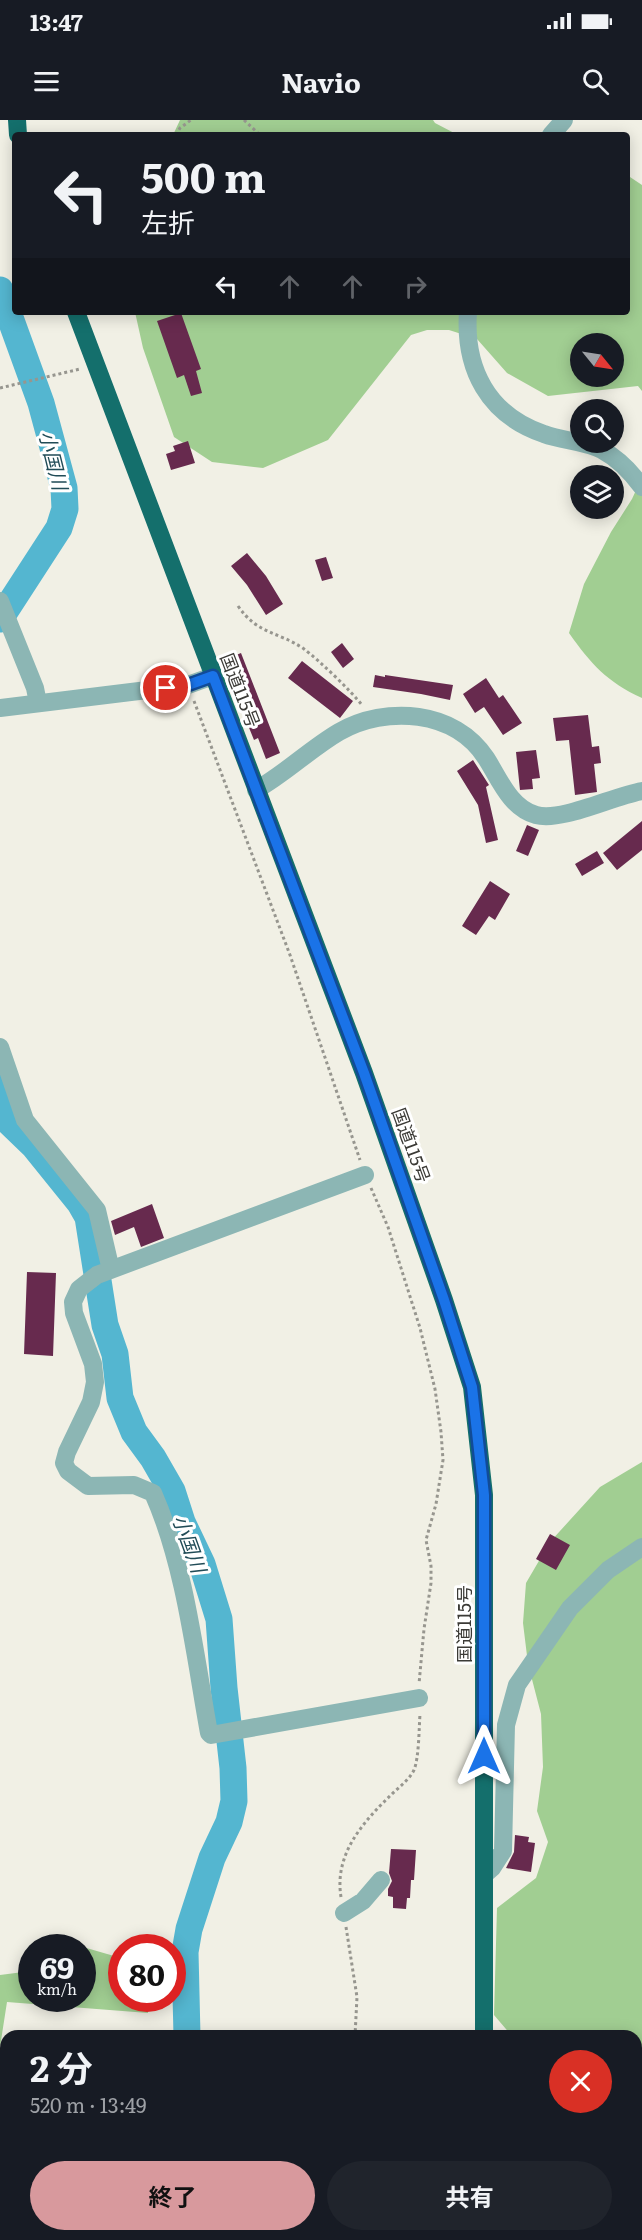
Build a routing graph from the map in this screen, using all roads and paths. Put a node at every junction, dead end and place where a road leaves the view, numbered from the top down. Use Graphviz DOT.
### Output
graph roads {
  1 [pos="191,120"];
  2 [pos="244,120"];
  3 [pos="564,120"];
  4 [pos="178,132"];
  5 [pos="257,132"];
  6 [pos="554,132"];
  7 [pos="77,315"];
  8 [pos="468,315"];
  9 [pos="96,366"];
  10 [pos="0,388"];
  11 [pos="642,487"];
  12 [pos="0,601"];
  13 [pos="238,606"];
  14 [pos="213,676"];
  15 [pos="188,685"];
  16 [pos="38,703"];
  17 [pos="0,708"];
  18 [pos="368,721"];
  19 [pos="256,790"];
  20 [pos="642,791"];
  21 [pos="0,1047"];
  22 [pos="365,1175"];
  23 [pos="111,1270"];
  24 [pos="642,1547"];
  25 [pos="419,1698"];
  26 [pos="484,1875"];
  27 [pos="381,1880"];
  28 [pos="344,1913"];
  29 [pos="355,2030"];
  30 [pos="484,2030"];
  1 -- 4 [label="path"];
  2 -- 5 [label="path"];
  3 -- 6 [label="street"];
  7 -- 9 [label="highway, 国道115号"];
  8 -- 11 [label="street"];
  9 -- 10 [label="path"];
  9 -- 14 [label="highway, 国道115号"];
  12 -- 16 [label="street"];
  13 -- 18 [label="path"];
  14 -- 15 [label="street"];
  14 -- 19 [label="highway, 国道115号"];
  15 -- 16 [label="street"];
  15 -- 22 [label="path"];
  16 -- 17 [label="street"];
  18 -- 19 [label="street"];
  18 -- 20 [label="street"];
  19 -- 26 [label="highway, 国道115号"];
  21 -- 23 [label="street"];
  22 -- 23 [label="street"];
  22 -- 25 [label="path"];
  23 -- 25 [label="street"];
  24 -- 26 [label="street"];
  25 -- 28 [label="path"];
  26 -- 30 [label="highway, 国道115号"];
  27 -- 28 [label="street"];
  28 -- 29 [label="path"];
}
